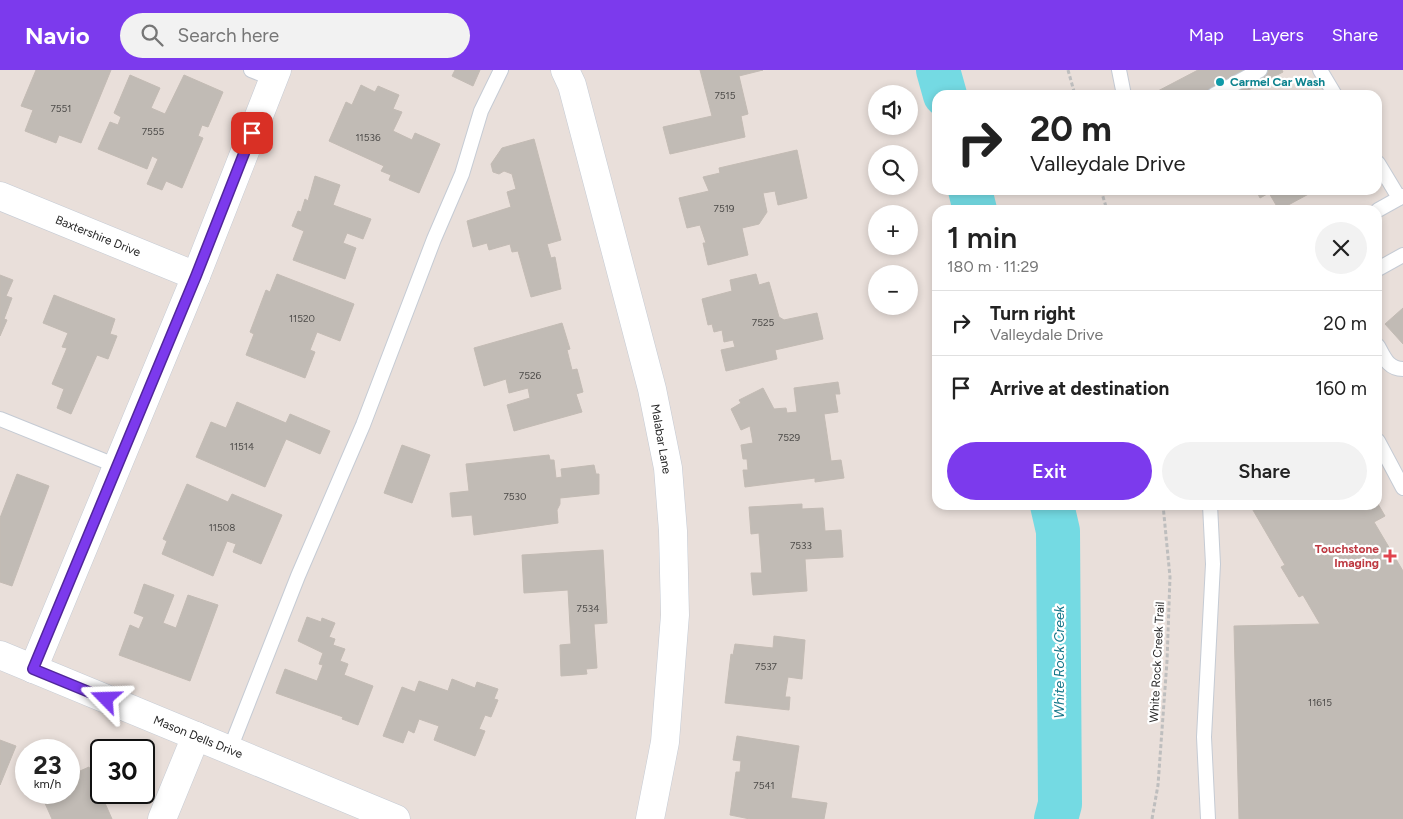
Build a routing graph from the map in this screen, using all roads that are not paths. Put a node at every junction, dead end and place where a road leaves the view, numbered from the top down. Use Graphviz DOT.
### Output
graph roads {
  1 [pos="501,70"];
  2 [pos="565,70"];
  3 [pos="1119,70"];
  4 [pos="1260,70"];
  5 [pos="1320,70"];
  6 [pos="267,73"];
  7 [pos="1123,90"];
  8 [pos="1223,90"];
  9 [pos="1332,90"];
  10 [pos="1382,169"];
  11 [pos="0,196"];
  12 [pos="1401,197"];
  13 [pos="1382,208"];
  14 [pos="1403,255"];
  15 [pos="1382,267"];
  16 [pos="196,276"];
  17 [pos="1382,354"];
  18 [pos="1403,368"];
  19 [pos="0,418"];
  20 [pos="1382,449"];
  21 [pos="117,466"];
  22 [pos="1403,488"];
  23 [pos="1210,510"];
  24 [pos="0,655"];
  25 [pos="33,669"];
  26 [pos="196,736"];
  27 [pos="230,749"];
  28 [pos="162,819"];
  29 [pos="396,819"];
  30 [pos="650,819"];
  31 [pos="1208,819"];
  1 -- 27 [label="lane"];
  2 -- 30 [label="street, Malabar Lane"];
  3 -- 7 [label="lane"];
  4 -- 8 [label="lane"];
  5 -- 9 [label="lane"];
  6 -- 16 [label="street"];
  10 -- 12 [label="lane"];
  11 -- 16 [label="street, Baxtershire Drive"];
  12 -- 13 [label="lane"];
  14 -- 15 [label="lane"];
  16 -- 21 [label="street"];
  17 -- 18 [label="lane"];
  19 -- 21 [label="lane"];
  20 -- 22 [label="lane"];
  21 -- 25 [label="street"];
  23 -- 31 [label="lane"];
  24 -- 25 [label="street, Mason Dells Drive"];
  25 -- 26 [label="street, Mason Dells Drive"];
  26 -- 27 [label="street, Mason Dells Drive"];
  26 -- 28 [label="street"];
  27 -- 29 [label="street, Mason Dells Drive"];
}
